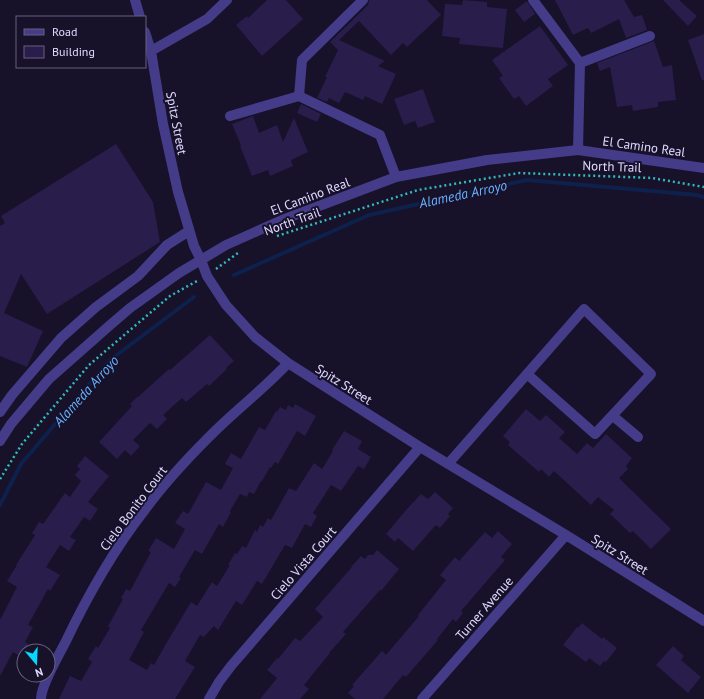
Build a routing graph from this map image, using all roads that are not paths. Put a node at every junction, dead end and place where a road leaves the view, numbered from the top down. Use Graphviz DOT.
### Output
graph roads {
  1 [pos="135,0"];
  2 [pos="227,0"];
  3 [pos="363,0"];
  4 [pos="533,0"];
  5 [pos="140,16"];
  6 [pos="146,35"];
  7 [pos="650,36"];
  8 [pos="151,51"];
  9 [pos="580,63"];
  10 [pos="299,96"];
  11 [pos="230,116"];
  12 [pos="578,150"];
  13 [pos="704,168"];
  14 [pos="396,177"];
  15 [pos="189,231"];
  16 [pos="201,260"];
  17 [pos="288,363"];
  18 [pos="527,374"];
  19 [pos="0,412"];
  20 [pos="613,416"];
  21 [pos="638,437"];
  22 [pos="0,441"];
  23 [pos="420,447"];
  24 [pos="448,464"];
  25 [pos="566,535"];
  26 [pos="704,621"];
  27 [pos="41,699"];
  28 [pos="209,699"];
  29 [pos="422,699"];
  1 -- 5 [label="street"];
  2 -- 8 [label="street"];
  3 -- 10 [label="street"];
  4 -- 9 [label="street"];
  6 -- 8 [label="street, Spitz Street"];
  7 -- 9 [label="street"];
  8 -- 15 [label="street, Spitz Street"];
  9 -- 12 [label="street"];
  10 -- 11 [label="street"];
  10 -- 14 [label="street"];
  12 -- 13 [label="street, El Camino Real"];
  12 -- 14 [label="street, El Camino Real"];
  14 -- 16 [label="street, El Camino Real"];
  15 -- 16 [label="street, Spitz Street"];
  15 -- 19 [label="street"];
  16 -- 17 [label="street, Spitz Street"];
  16 -- 22 [label="street, El Camino Real"];
  17 -- 23 [label="street, Spitz Street"];
  17 -- 27 [label="street, Cielo Bonito Court"];
  18 -- 20 [label="street"];
  18 -- 20 [label="street"];
  18 -- 24 [label="street"];
  20 -- 21 [label="street"];
  23 -- 24 [label="street, Spitz Street"];
  23 -- 28 [label="street, Cielo Vista Court"];
  24 -- 25 [label="street, Spitz Street"];
  25 -- 26 [label="street, Spitz Street"];
  25 -- 29 [label="street, Turner Avenue"];
}
